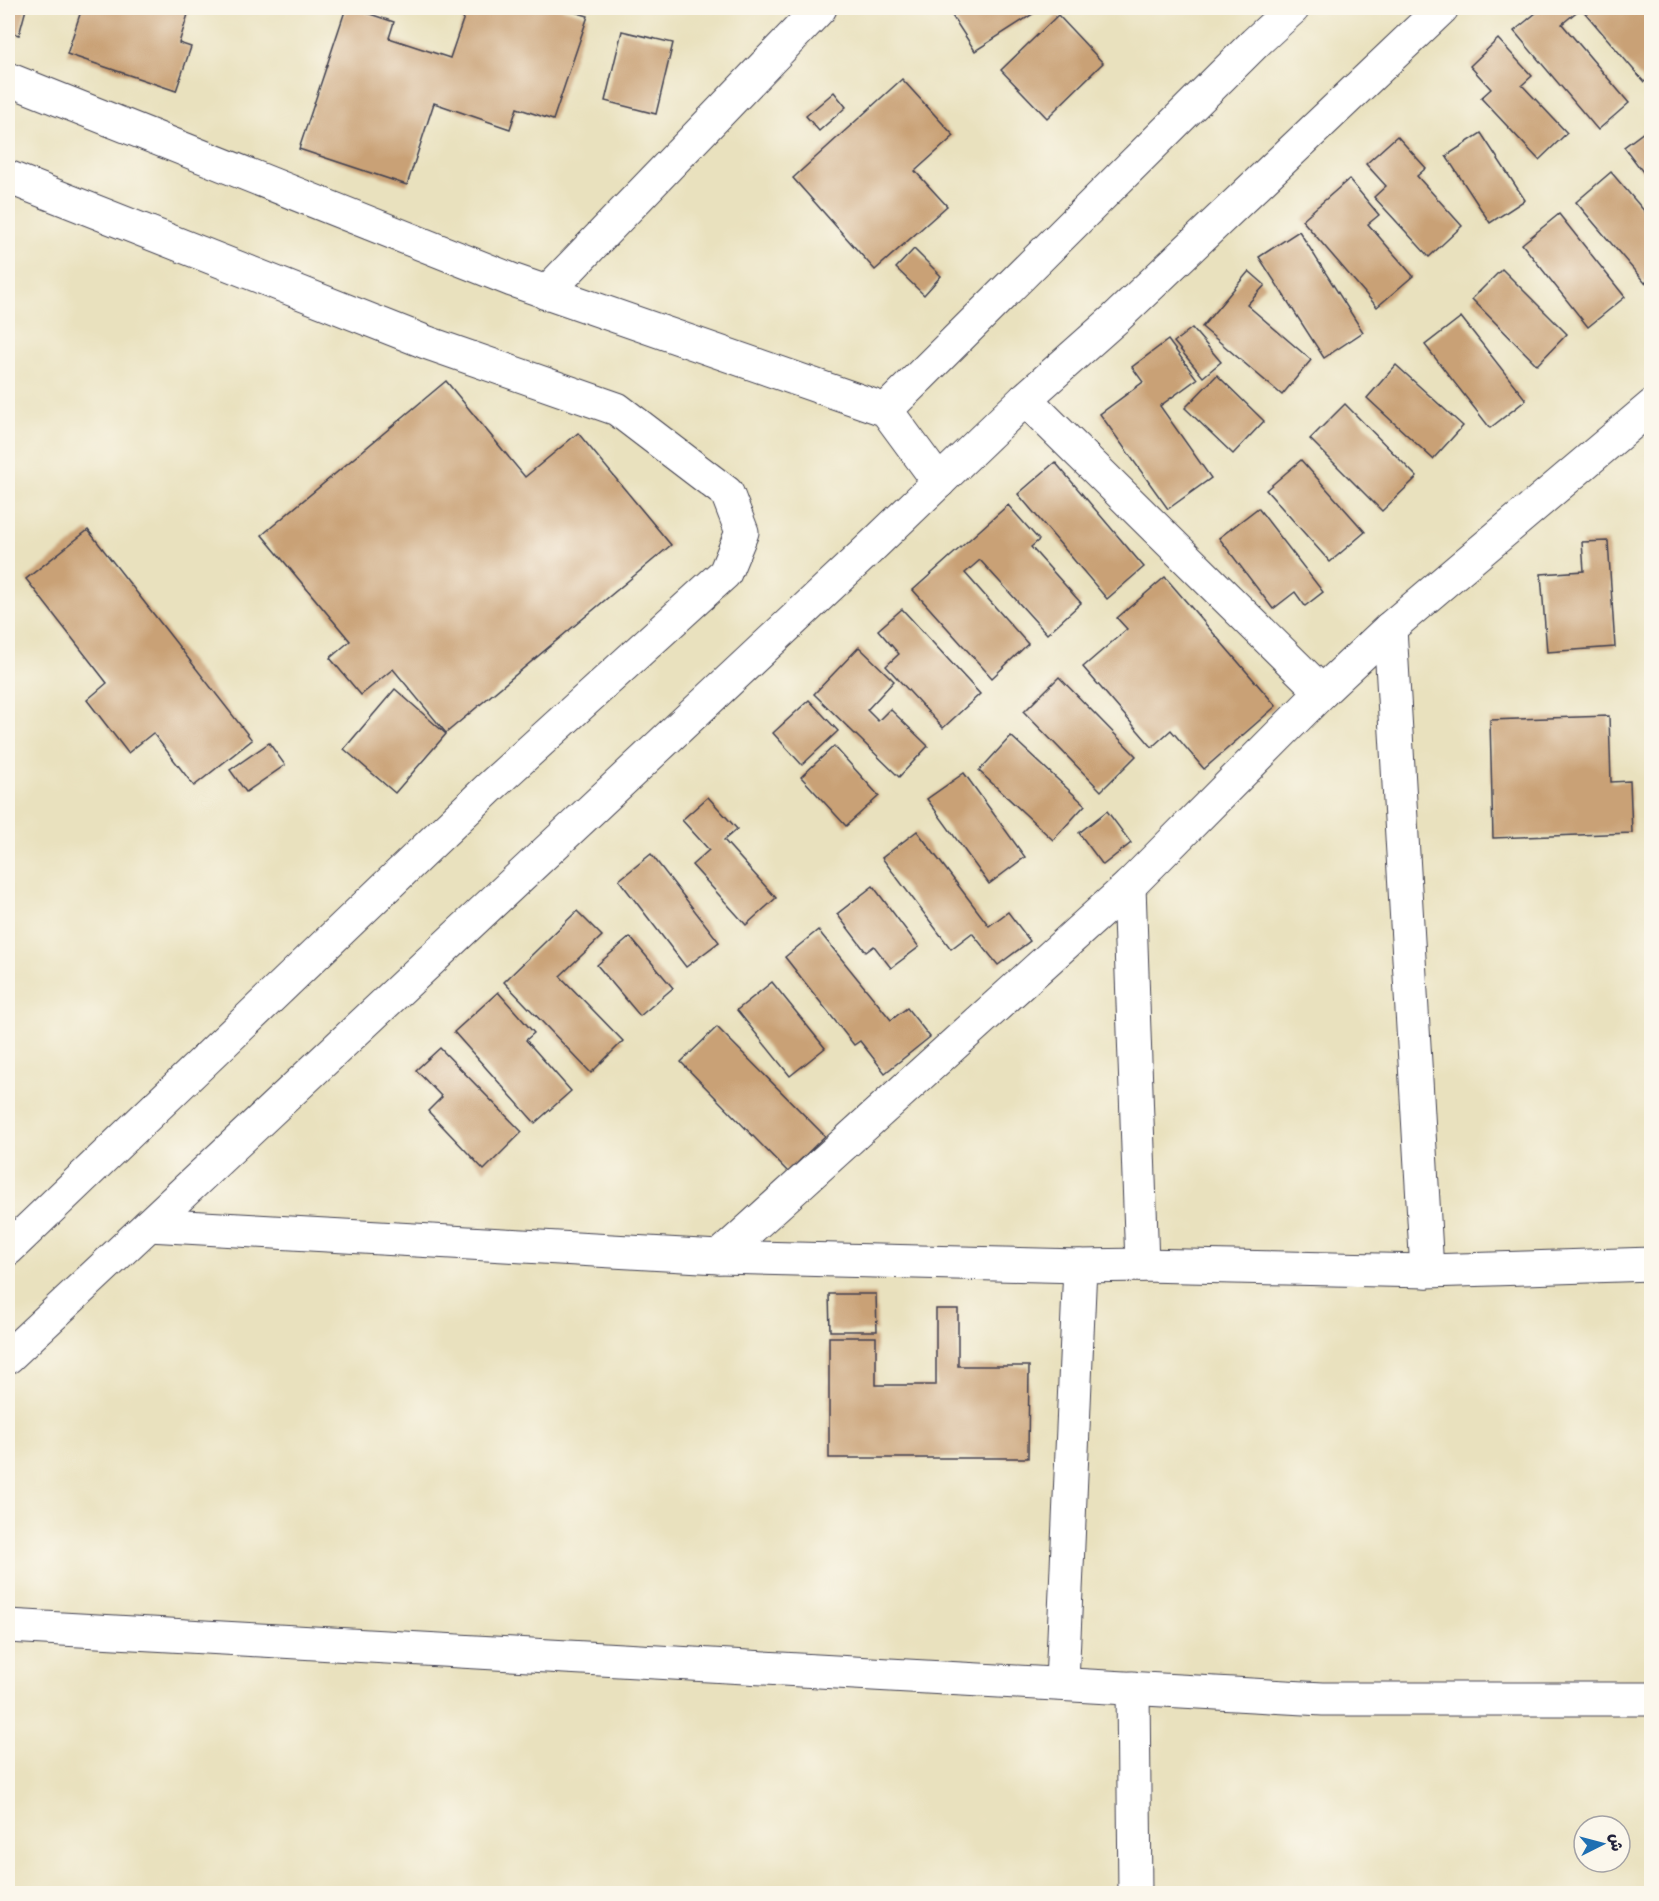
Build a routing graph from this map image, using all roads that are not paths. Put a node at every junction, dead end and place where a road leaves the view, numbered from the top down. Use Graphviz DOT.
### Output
graph roads {
  1 [pos="820,8"];
  2 [pos="1293,8"];
  3 [pos="1442,8"];
  4 [pos="8,79"];
  5 [pos="8,177"];
  6 [pos="546,293"];
  7 [pos="1025,399"];
  8 [pos="1652,406"];
  9 [pos="886,410"];
  10 [pos="939,482"];
  11 [pos="1390,628"];
  12 [pos="1322,692"];
  13 [pos="1129,886"];
  14 [pos="149,1224"];
  15 [pos="8,1249"];
  16 [pos="718,1257"];
  17 [pos="1652,1264"];
  18 [pos="1142,1265"];
  19 [pos="1080,1266"];
  20 [pos="1427,1271"];
  21 [pos="8,1357"];
  22 [pos="8,1626"];
  23 [pos="1062,1683"];
  24 [pos="1133,1688"];
  25 [pos="1652,1699"];
  26 [pos="1135,1893"];
  1 -- 6 [label="street"];
  2 -- 9 [label="street"];
  3 -- 7 [label="street"];
  4 -- 6 [label="street"];
  5 -- 15 [label="street"];
  6 -- 9 [label="street"];
  7 -- 10 [label="street"];
  7 -- 12 [label="street"];
  8 -- 11 [label="street"];
  9 -- 10 [label="street"];
  10 -- 14 [label="street"];
  11 -- 12 [label="street"];
  11 -- 20 [label="street"];
  12 -- 13 [label="street"];
  13 -- 16 [label="street"];
  13 -- 18 [label="street"];
  14 -- 16 [label="street"];
  14 -- 21 [label="street"];
  16 -- 19 [label="street"];
  17 -- 20 [label="street"];
  18 -- 19 [label="street"];
  18 -- 20 [label="street"];
  19 -- 23 [label="street"];
  22 -- 23 [label="street"];
  23 -- 24 [label="street"];
  24 -- 25 [label="street"];
  24 -- 26 [label="street"];
}
